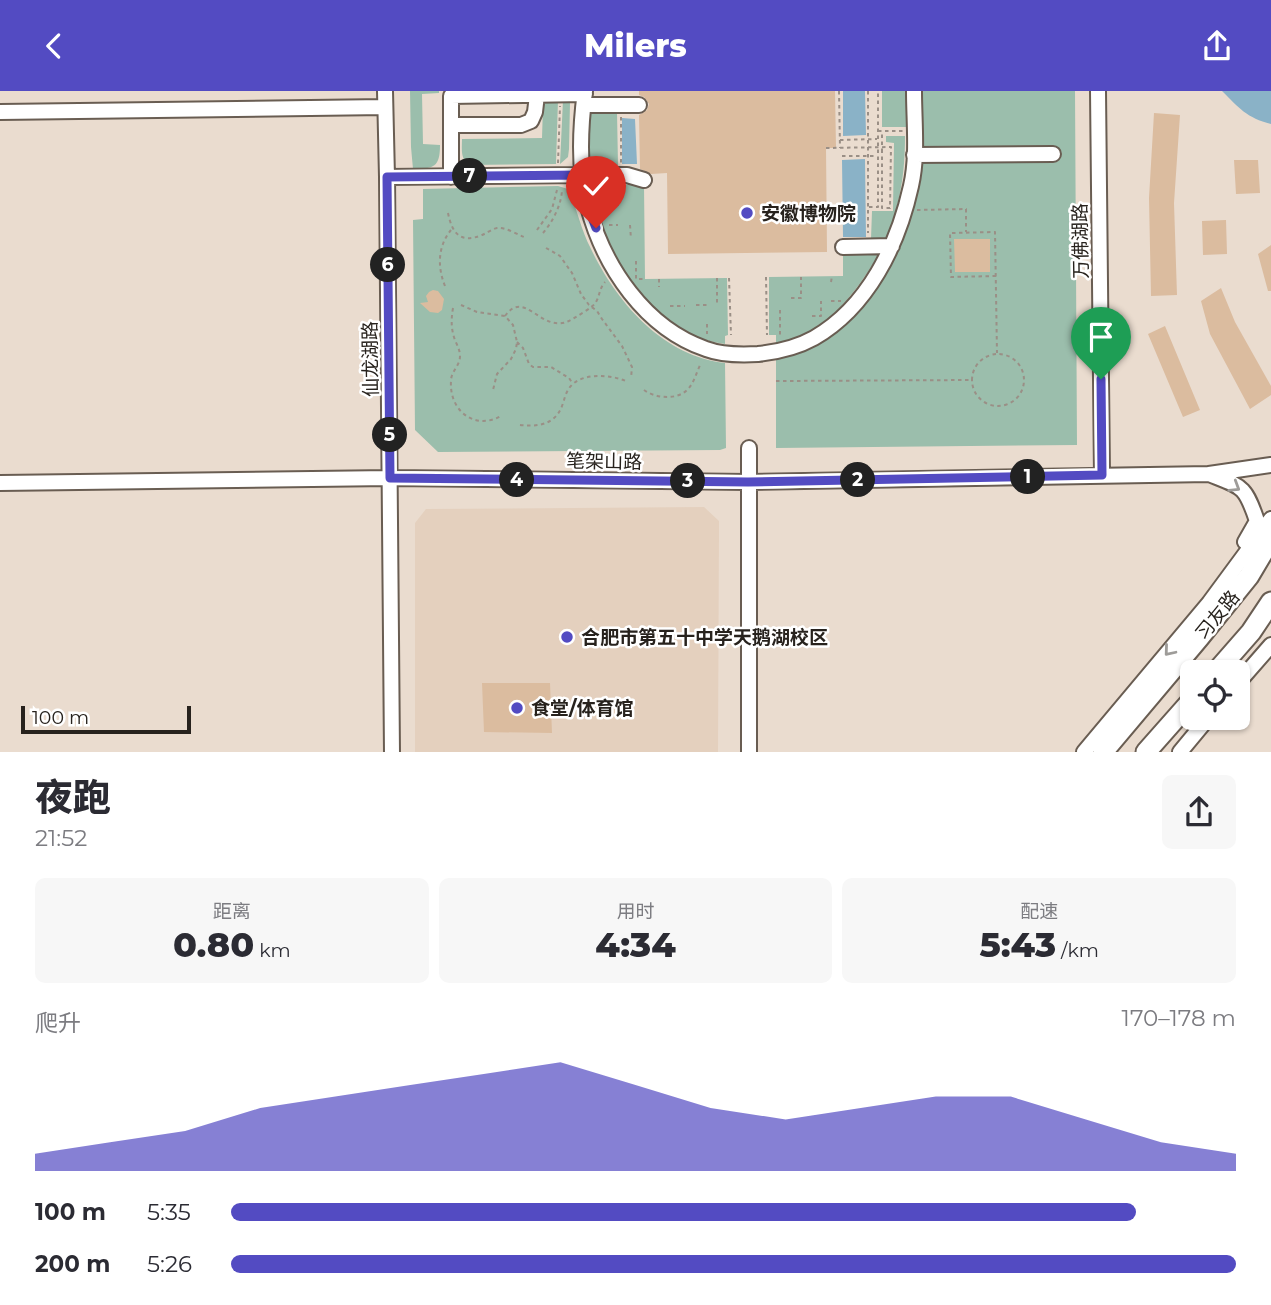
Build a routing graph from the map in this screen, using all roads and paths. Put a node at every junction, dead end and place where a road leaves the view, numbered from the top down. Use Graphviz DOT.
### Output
graph roads {
  1 [pos="385,91"];
  2 [pos="839,91"];
  3 [pos="868,91"];
  4 [pos="878,91"];
  5 [pos="914,91"];
  6 [pos="1098,91"];
  7 [pos="561,94"];
  8 [pos="537,95"];
  9 [pos="584,97"];
  10 [pos="620,105"];
  11 [pos="639,105"];
  12 [pos="385,107"];
  13 [pos="0,112"];
  14 [pos="451,125"];
  15 [pos="878,131"];
  16 [pos="882,131"];
  17 [pos="914,131"];
  18 [pos="840,139"];
  19 [pos="868,139"];
  20 [pos="878,139"];
  21 [pos="825,148"];
  22 [pos="840,148"];
  23 [pos="1053,154"];
  24 [pos="914,155"];
  25 [pos="842,156"];
  26 [pos="868,156"];
  27 [pos="878,156"];
  28 [pos="558,175"];
  29 [pos="583,175"];
  30 [pos="621,175"];
  31 [pos="387,177"];
  32 [pos="451,177"];
  33 [pos="644,180"];
  34 [pos="556,197"];
  35 [pos="561,198"];
  36 [pos="618,206"];
  37 [pos="868,207"];
  38 [pos="905,211"];
  39 [pos="448,213"];
  40 [pos="550,213"];
  41 [pos="555,215"];
  42 [pos="630,225"];
  43 [pos="452,229"];
  44 [pos="967,233"];
  45 [pos="524,237"];
  46 [pos="631,239"];
  47 [pos="868,246"];
  48 [pos="892,246"];
  49 [pos="843,247"];
  50 [pos="546,248"];
  51 [pos="636,261"];
  52 [pos="618,275"];
  53 [pos="832,276"];
  54 [pos="996,276"];
  55 [pos="766,277"];
  56 [pos="801,277"];
  57 [pos="717,278"];
  58 [pos="729,278"];
  59 [pos="645,279"];
  60 [pos="659,279"];
  61 [pos="831,282"];
  62 [pos="445,286"];
  63 [pos="659,287"];
  64 [pos="791,298"];
  65 [pos="821,301"];
  66 [pos="461,305"];
  67 [pos="696,305"];
  68 [pos="707,305"];
  69 [pos="717,305"];
  70 [pos="670,306"];
  71 [pos="685,306"];
  72 [pos="592,307"];
  73 [pos="453,308"];
  74 [pos="780,310"];
  75 [pos="505,316"];
  76 [pos="812,316"];
  77 [pos="731,335"];
  78 [pos="766,335"];
  79 [pos="517,342"];
  80 [pos="705,349"];
  81 [pos="784,351"];
  82 [pos="997,353"];
  83 [pos="631,378"];
  84 [pos="972,380"];
  85 [pos="626,381"];
  86 [pos="776,381"];
  87 [pos="573,384"];
  88 [pos="493,390"];
  89 [pos="644,390"];
  90 [pos="501,416"];
  91 [pos="520,425"];
  92 [pos="749,448"];
  93 [pos="1271,465"];
  94 [pos="1209,474"];
  95 [pos="1102,475"];
  96 [pos="390,478"];
  97 [pos="748,482"];
  98 [pos="0,483"];
  99 [pos="1271,519"];
  100 [pos="1271,539"];
  101 [pos="1246,554"];
  102 [pos="1248,576"];
  103 [pos="1271,602"];
  104 [pos="1271,645"];
  105 [pos="1226,660"];
  106 [pos="1250,669"];
  107 [pos="1180,714"];
  108 [pos="1198,730"];
  109 [pos="392,752"];
  110 [pos="749,752"];
  111 [pos="1084,752"];
  112 [pos="1103,752"];
  113 [pos="1146,752"];
  114 [pos="1180,752"];
  1 -- 12 [label="street, 仙龙湖路"];
  2 -- 18 [label="path"];
  3 -- 19 [label="path"];
  4 -- 15 [label="path"];
  5 -- 17 [label="street"];
  6 -- 95 [label="street, 万佛湖路"];
  7 -- 8 [label="street"];
  7 -- 9 [label="street"];
  7 -- 28 [label="path"];
  8 -- 14 [label="street"];
  8 -- 14 [label="street"];
  9 -- 10 [label="street"];
  9 -- 29 [label="street"];
  10 -- 11 [label="street"];
  10 -- 30 [label="path"];
  12 -- 13 [label="street"];
  12 -- 31 [label="street, 仙龙湖路"];
  14 -- 32 [label="street"];
  15 -- 16 [label="path"];
  15 -- 20 [label="path"];
  16 -- 17 [label="path"];
  16 -- 22 [label="path, bridge"];
  17 -- 24 [label="street"];
  18 -- 19 [label="path"];
  18 -- 22 [label="path"];
  19 -- 20 [label="path"];
  19 -- 26 [label="path"];
  20 -- 27 [label="path"];
  21 -- 22 [label="path, bridge"];
  23 -- 24 [label="street"];
  24 -- 38 [label="street"];
  25 -- 26 [label="path"];
  26 -- 27 [label="path"];
  26 -- 37 [label="path"];
  27 -- 37 [label="path"];
  28 -- 29 [label="street"];
  28 -- 32 [label="street"];
  29 -- 30 [label="street"];
  29 -- 52 [label="street"];
  30 -- 33 [label="street"];
  30 -- 36 [label="path"];
  31 -- 32 [label="street"];
  31 -- 96 [label="street, 仙龙湖路"];
  34 -- 35 [label="path"];
  34 -- 35 [label="path"];
  34 -- 40 [label="path"];
  35 -- 41 [label="path"];
  37 -- 47 [label="path"];
  38 -- 44 [label="path"];
  38 -- 48 [label="street"];
  39 -- 43 [label="path"];
  40 -- 41 [label="path"];
  40 -- 41 [label="path"];
  42 -- 46 [label="path"];
  43 -- 45 [label="path"];
  43 -- 62 [label="path"];
  44 -- 54 [label="path"];
  44 -- 54 [label="path"];
  47 -- 48 [label="street"];
  47 -- 49 [label="street"];
  48 -- 81 [label="street"];
  50 -- 72 [label="path"];
  51 -- 59 [label="path"];
  52 -- 72 [label="path"];
  52 -- 80 [label="street"];
  53 -- 61 [label="path"];
  54 -- 82 [label="path"];
  55 -- 78 [label="path"];
  56 -- 64 [label="path"];
  57 -- 69 [label="path"];
  58 -- 77 [label="path"];
  60 -- 63 [label="path"];
  65 -- 76 [label="path"];
  66 -- 75 [label="path"];
  67 -- 68 [label="path"];
  70 -- 71 [label="path"];
  72 -- 75 [label="path"];
  72 -- 83 [label="path"];
  73 -- 90 [label="path"];
  74 -- 81 [label="path"];
  75 -- 79 [label="path"];
  79 -- 87 [label="path"];
  79 -- 88 [label="path"];
  80 -- 81 [label="street"];
  80 -- 89 [label="path"];
  82 -- 84 [label="path"];
  82 -- 84 [label="path"];
  84 -- 86 [label="path"];
  85 -- 87 [label="path"];
  87 -- 91 [label="path"];
  92 -- 97 [label="street"];
  93 -- 94 [label="street, 笔架山路"];
  94 -- 95 [label="street, 笔架山路"];
  94 -- 101 [label="street, one-way"];
  95 -- 97 [label="street, 笔架山路"];
  96 -- 97 [label="street, 笔架山路"];
  96 -- 98 [label="street, 笔架山路"];
  96 -- 109 [label="street, 仙龙湖路"];
  97 -- 110 [label="street"];
  99 -- 101 [label="street"];
  100 -- 102 [label="main road, 习友路"];
  101 -- 102 [label="street"];
  101 -- 111 [label="street, one-way"];
  102 -- 112 [label="main road, 习友路"];
  103 -- 105 [label="main road, 习友路"];
  104 -- 106 [label="street"];
  107 -- 113 [label="main road"];
  108 -- 114 [label="street"];
}
